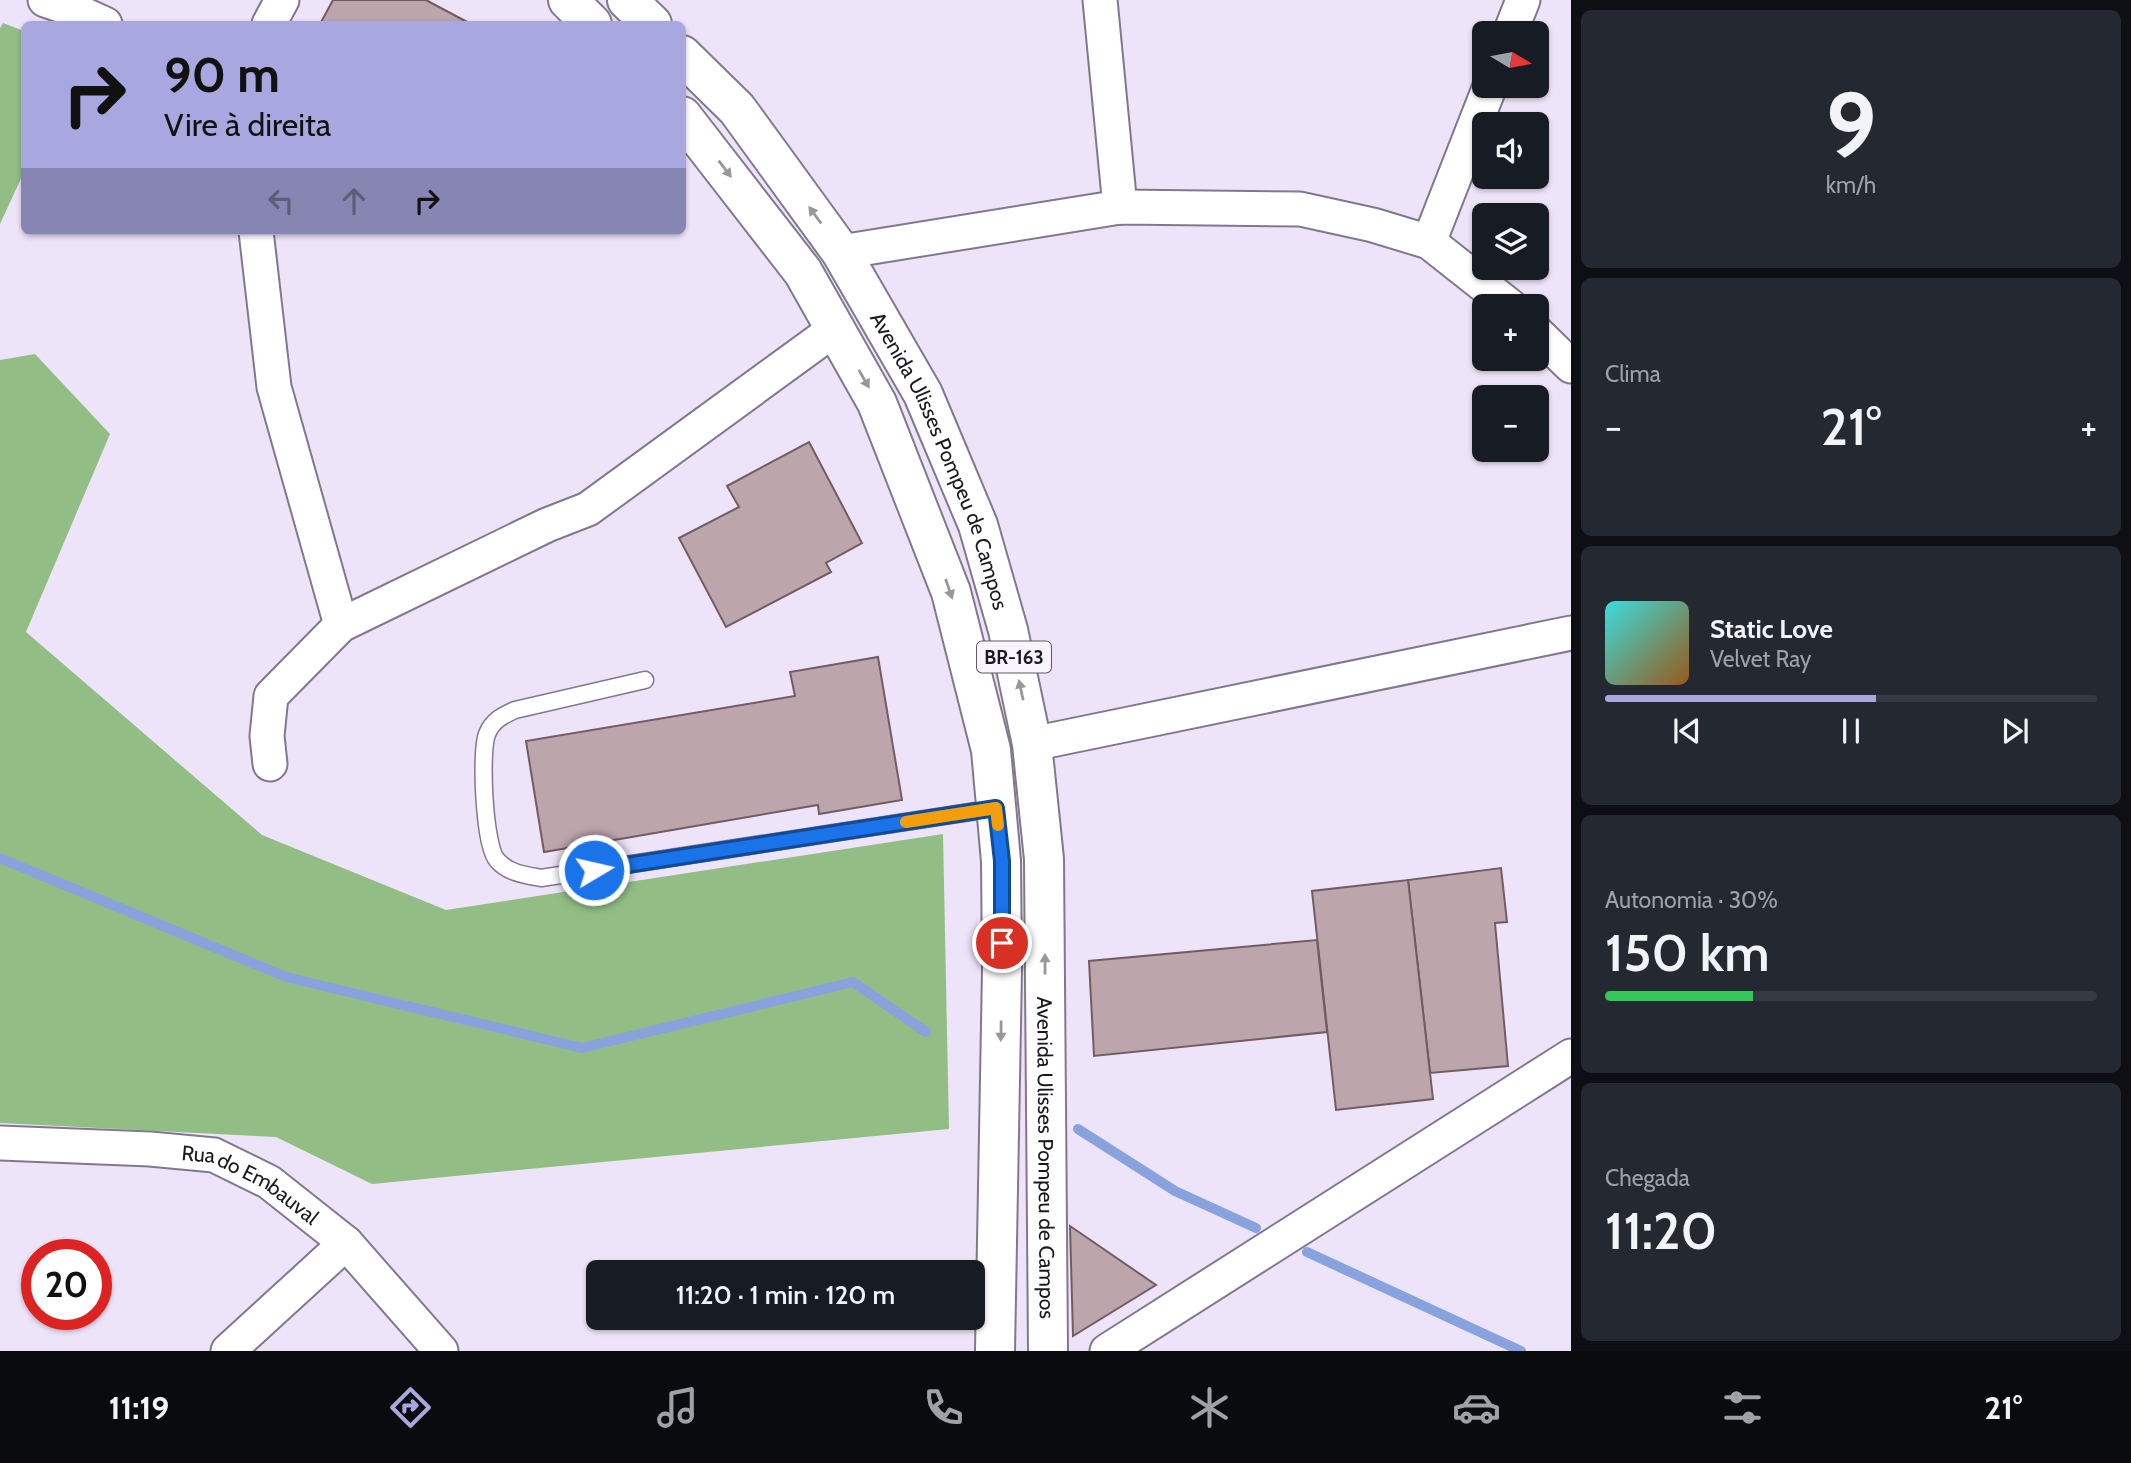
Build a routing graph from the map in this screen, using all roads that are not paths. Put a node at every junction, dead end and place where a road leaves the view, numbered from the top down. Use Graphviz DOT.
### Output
graph roads {
  1 [pos="46,0"];
  2 [pos="282,0"];
  3 [pos="568,0"];
  4 [pos="627,0"];
  5 [pos="1100,0"];
  6 [pos="1523,0"];
  7 [pos="98,21"];
  8 [pos="271,21"];
  9 [pos="589,21"];
  10 [pos="649,21"];
  11 [pos="1515,21"];
  12 [pos="686,59"];
  13 [pos="1485,98"];
  14 [pos="686,121"];
  15 [pos="1120,207"];
  16 [pos="256,235"];
  17 [pos="1429,242"];
  18 [pos="841,252"];
  19 [pos="1495,294"];
  20 [pos="835,329"];
  21 [pos="1549,345"];
  22 [pos="1571,366"];
  23 [pos="341,625"];
  24 [pos="1571,633"];
  25 [pos="645,680"];
  26 [pos="1032,744"];
  27 [pos="270,764"];
  28 [pos="996,808"];
  29 [pos="1571,1056"];
  30 [pos="0,1143"];
  31 [pos="346,1243"];
  32 [pos="228,1351"];
  33 [pos="441,1351"];
  34 [pos="995,1351"];
  35 [pos="1048,1351"];
  36 [pos="1107,1351"];
  1 -- 7 [label="street"];
  2 -- 8 [label="street"];
  3 -- 9 [label="main road"];
  4 -- 10 [label="main road"];
  5 -- 15 [label="street"];
  6 -- 11 [label="street"];
  18 -- 12 [label="main road, Avenida Ulisses Pompeu de Campos / BR-163, one-way"];
  13 -- 17 [label="street"];
  14 -- 20 [label="main road, Avenida Ulisses Pompeu de Campos / BR-163, one-way"];
  15 -- 17 [label="street"];
  15 -- 18 [label="street"];
  16 -- 23 [label="street"];
  17 -- 19 [label="street"];
  26 -- 18 [label="main road, Avenida Ulisses Pompeu de Campos / BR-163, one-way"];
  20 -- 23 [label="street"];
  20 -- 28 [label="main road, Avenida Ulisses Pompeu de Campos / BR-163, one-way"];
  21 -- 22 [label="street"];
  23 -- 27 [label="street"];
  24 -- 26 [label="street"];
  25 -- 28 [label="lane"];
  35 -- 26 [label="main road, Avenida Ulisses Pompeu de Campos / BR-163, one-way"];
  28 -- 34 [label="main road, Avenida Ulisses Pompeu de Campos / BR-163, one-way"];
  29 -- 36 [label="street"];
  30 -- 31 [label="street, Rua do Embauval"];
  31 -- 32 [label="street"];
  31 -- 33 [label="street, Rua do Embauval"];
}
